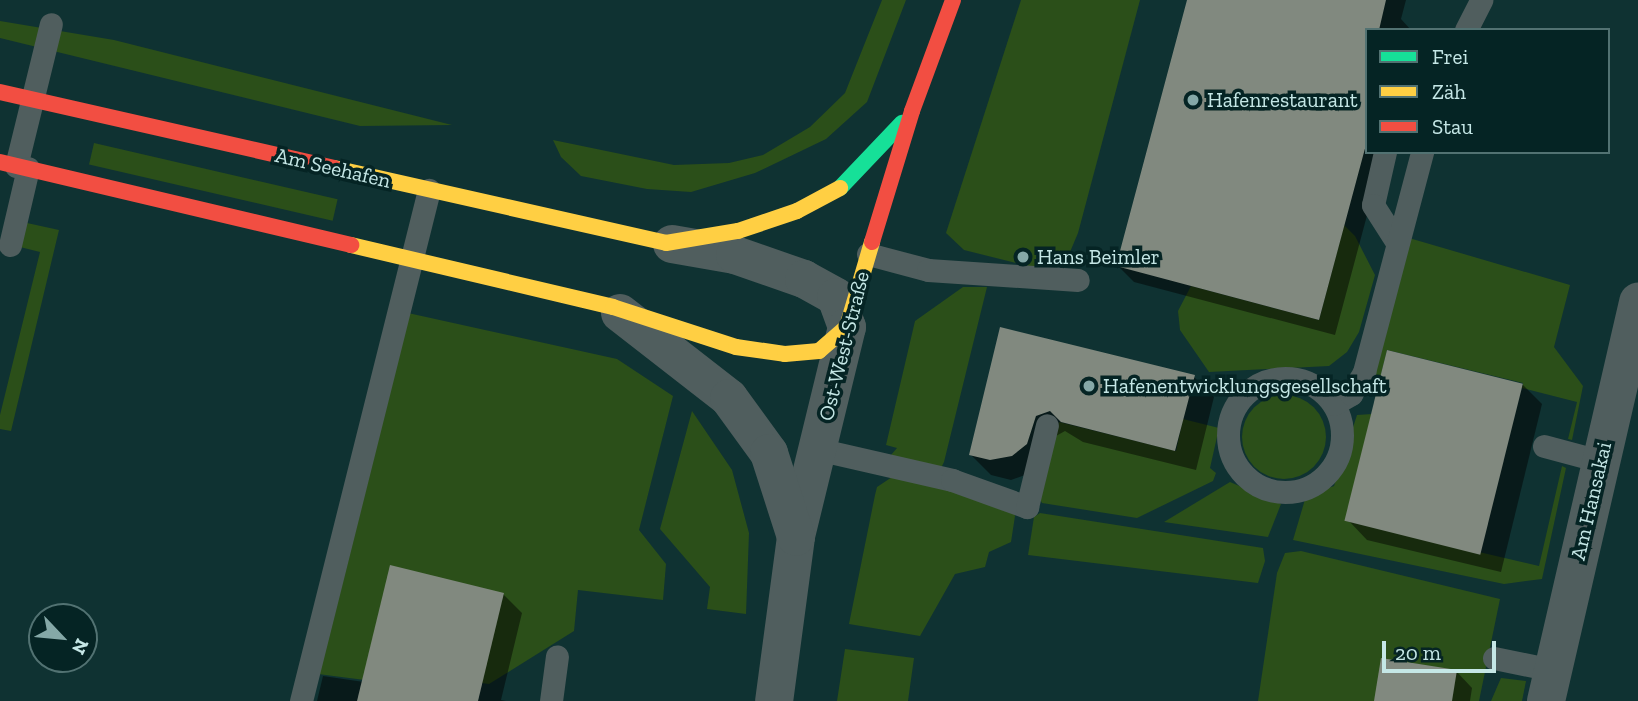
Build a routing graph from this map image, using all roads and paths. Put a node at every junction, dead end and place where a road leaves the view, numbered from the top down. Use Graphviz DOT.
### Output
graph roads {
  1 [pos="953,0"];
  2 [pos="1481,0"];
  3 [pos="51,24"];
  4 [pos="1467,28"];
  5 [pos="0,92"];
  6 [pos="32,100"];
  7 [pos="912,111"];
  8 [pos="1385,154"];
  9 [pos="1421,154"];
  10 [pos="14,165"];
  11 [pos="429,190"];
  12 [pos="1395,241"];
  13 [pos="666,243"];
  14 [pos="10,245"];
  15 [pos="868,254"];
  16 [pos="411,259"];
  17 [pos="1078,280"];
  18 [pos="1638,301"];
  19 [pos="613,307"];
  20 [pos="846,327"];
  21 [pos="1334,404"];
  22 [pos="1047,425"];
  23 [pos="1544,446"];
  24 [pos="817,449"];
  25 [pos="1600,461"];
  26 [pos="796,537"];
  27 [pos="557,656"];
  28 [pos="1494,658"];
  29 [pos="1549,686"];
  30 [pos="301,701"];
  31 [pos="551,701"];
  32 [pos="774,701"];
  1 -- 7 [label="street, Ost-West-Straße"];
  2 -- 4 [label="lane"];
  3 -- 6 [label="lane"];
  5 -- 6 [label="street, Am Seehafen"];
  6 -- 10 [label="lane"];
  6 -- 11 [label="street, Am Seehafen"];
  7 -- 13 [label="street, Am Seehafen"];
  7 -- 15 [label="street, Ost-West-Straße"];
  8 -- 12 [label="lane"];
  9 -- 12 [label="lane"];
  10 -- 14 [label="lane"];
  10 -- 16 [label="street"];
  11 -- 13 [label="street, Am Seehafen"];
  11 -- 16 [label="lane"];
  12 -- 21 [label="lane"];
  13 -- 20 [label="street, Am Seehafen"];
  15 -- 17 [label="lane"];
  15 -- 20 [label="street, Ost-West-Straße"];
  16 -- 19 [label="street"];
  16 -- 30 [label="lane"];
  18 -- 25 [label="street, Am Hansakai"];
  19 -- 20 [label="street"];
  19 -- 26 [label="street"];
  20 -- 24 [label="street, Ost-West-Straße"];
  21 -- 21 [label="lane"];
  22 -- 24 [label="lane"];
  23 -- 25 [label="lane"];
  24 -- 26 [label="street, Ost-West-Straße"];
  25 -- 29 [label="street, Am Hansakai"];
  26 -- 32 [label="street, Ost-West-Straße"];
  27 -- 31 [label="lane"];
  28 -- 29 [label="lane"];
}
